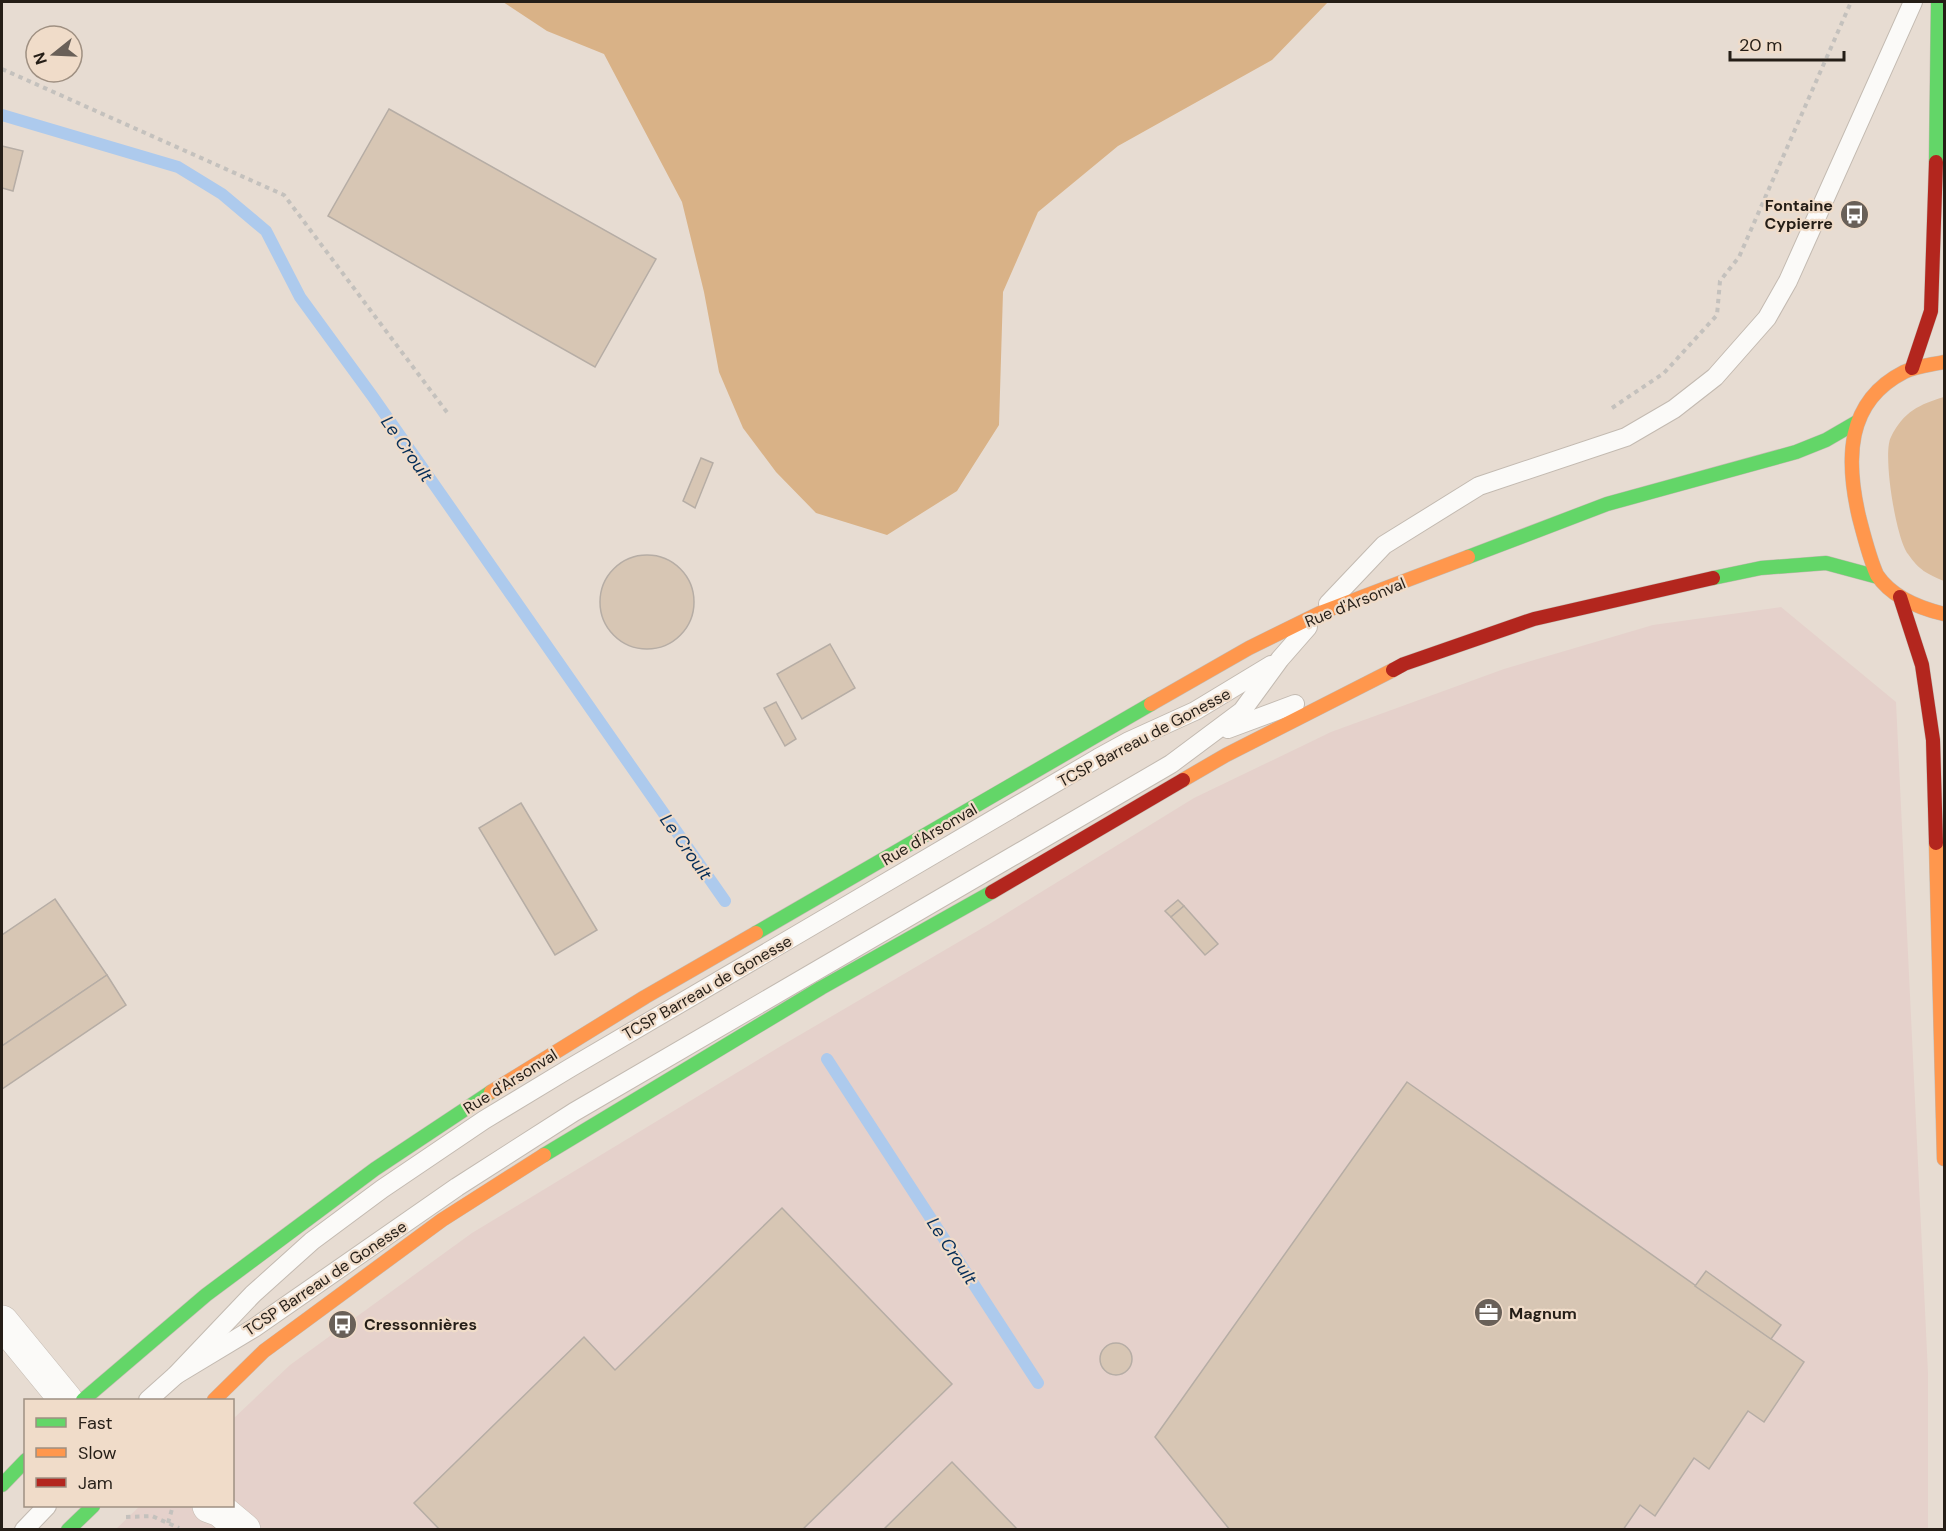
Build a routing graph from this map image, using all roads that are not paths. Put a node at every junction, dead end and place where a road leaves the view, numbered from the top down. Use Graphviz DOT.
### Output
graph roads {
  1 [pos="1913,2"];
  2 [pos="1938,2"];
  3 [pos="1944,362"];
  4 [pos="1912,368"];
  5 [pos="1857,422"];
  6 [pos="1878,576"];
  7 [pos="1900,597"];
  8 [pos="1320,613"];
  9 [pos="1944,614"];
  10 [pos="1280,659"];
  11 [pos="1404,664"];
  12 [pos="1212,735"];
  13 [pos="1942,877"];
  14 [pos="1944,1159"];
  15 [pos="2,1322"];
  16 [pos="176,1375"];
  17 [pos="64,1399"];
  18 [pos="85,1399"];
  19 [pos="150,1399"];
  20 [pos="216,1399"];
  21 [pos="24,1462"];
  22 [pos="2,1485"];
  23 [pos="46,1507"];
  24 [pos="92,1507"];
  25 [pos="24,1530"];
  26 [pos="68,1530"];
  1 -- 8 [label="lane, TCSP Barreau de Gonesse"];
  2 -- 4 [label="main road"];
  3 -- 4 [label="main road"];
  4 -- 5 [label="main road"];
  5 -- 6 [label="main road"];
  5 -- 8 [label="main road, Rue d'Arsonval"];
  6 -- 7 [label="main road"];
  6 -- 11 [label="main road"];
  7 -- 9 [label="main road"];
  7 -- 13 [label="main road"];
  8 -- 10 [label="lane, TCSP Barreau de Gonesse"];
  8 -- 18 [label="main road, Rue d'Arsonval"];
  10 -- 12 [label="lane, TCSP Barreau de Gonesse"];
  10 -- 16 [label="lane, TCSP Barreau de Gonesse"];
  11 -- 12 [label="lane, TCSP Barreau de Gonesse"];
  11 -- 20 [label="main road"];
  12 -- 16 [label="lane, TCSP Barreau de Gonesse"];
  13 -- 14 [label="main road"];
  15 -- 17 [label="street"];
  16 -- 19 [label="lane, TCSP Barreau de Gonesse"];
  21 -- 22 [label="main road"];
  23 -- 25 [label="lane"];
  24 -- 26 [label="main road"];
}
